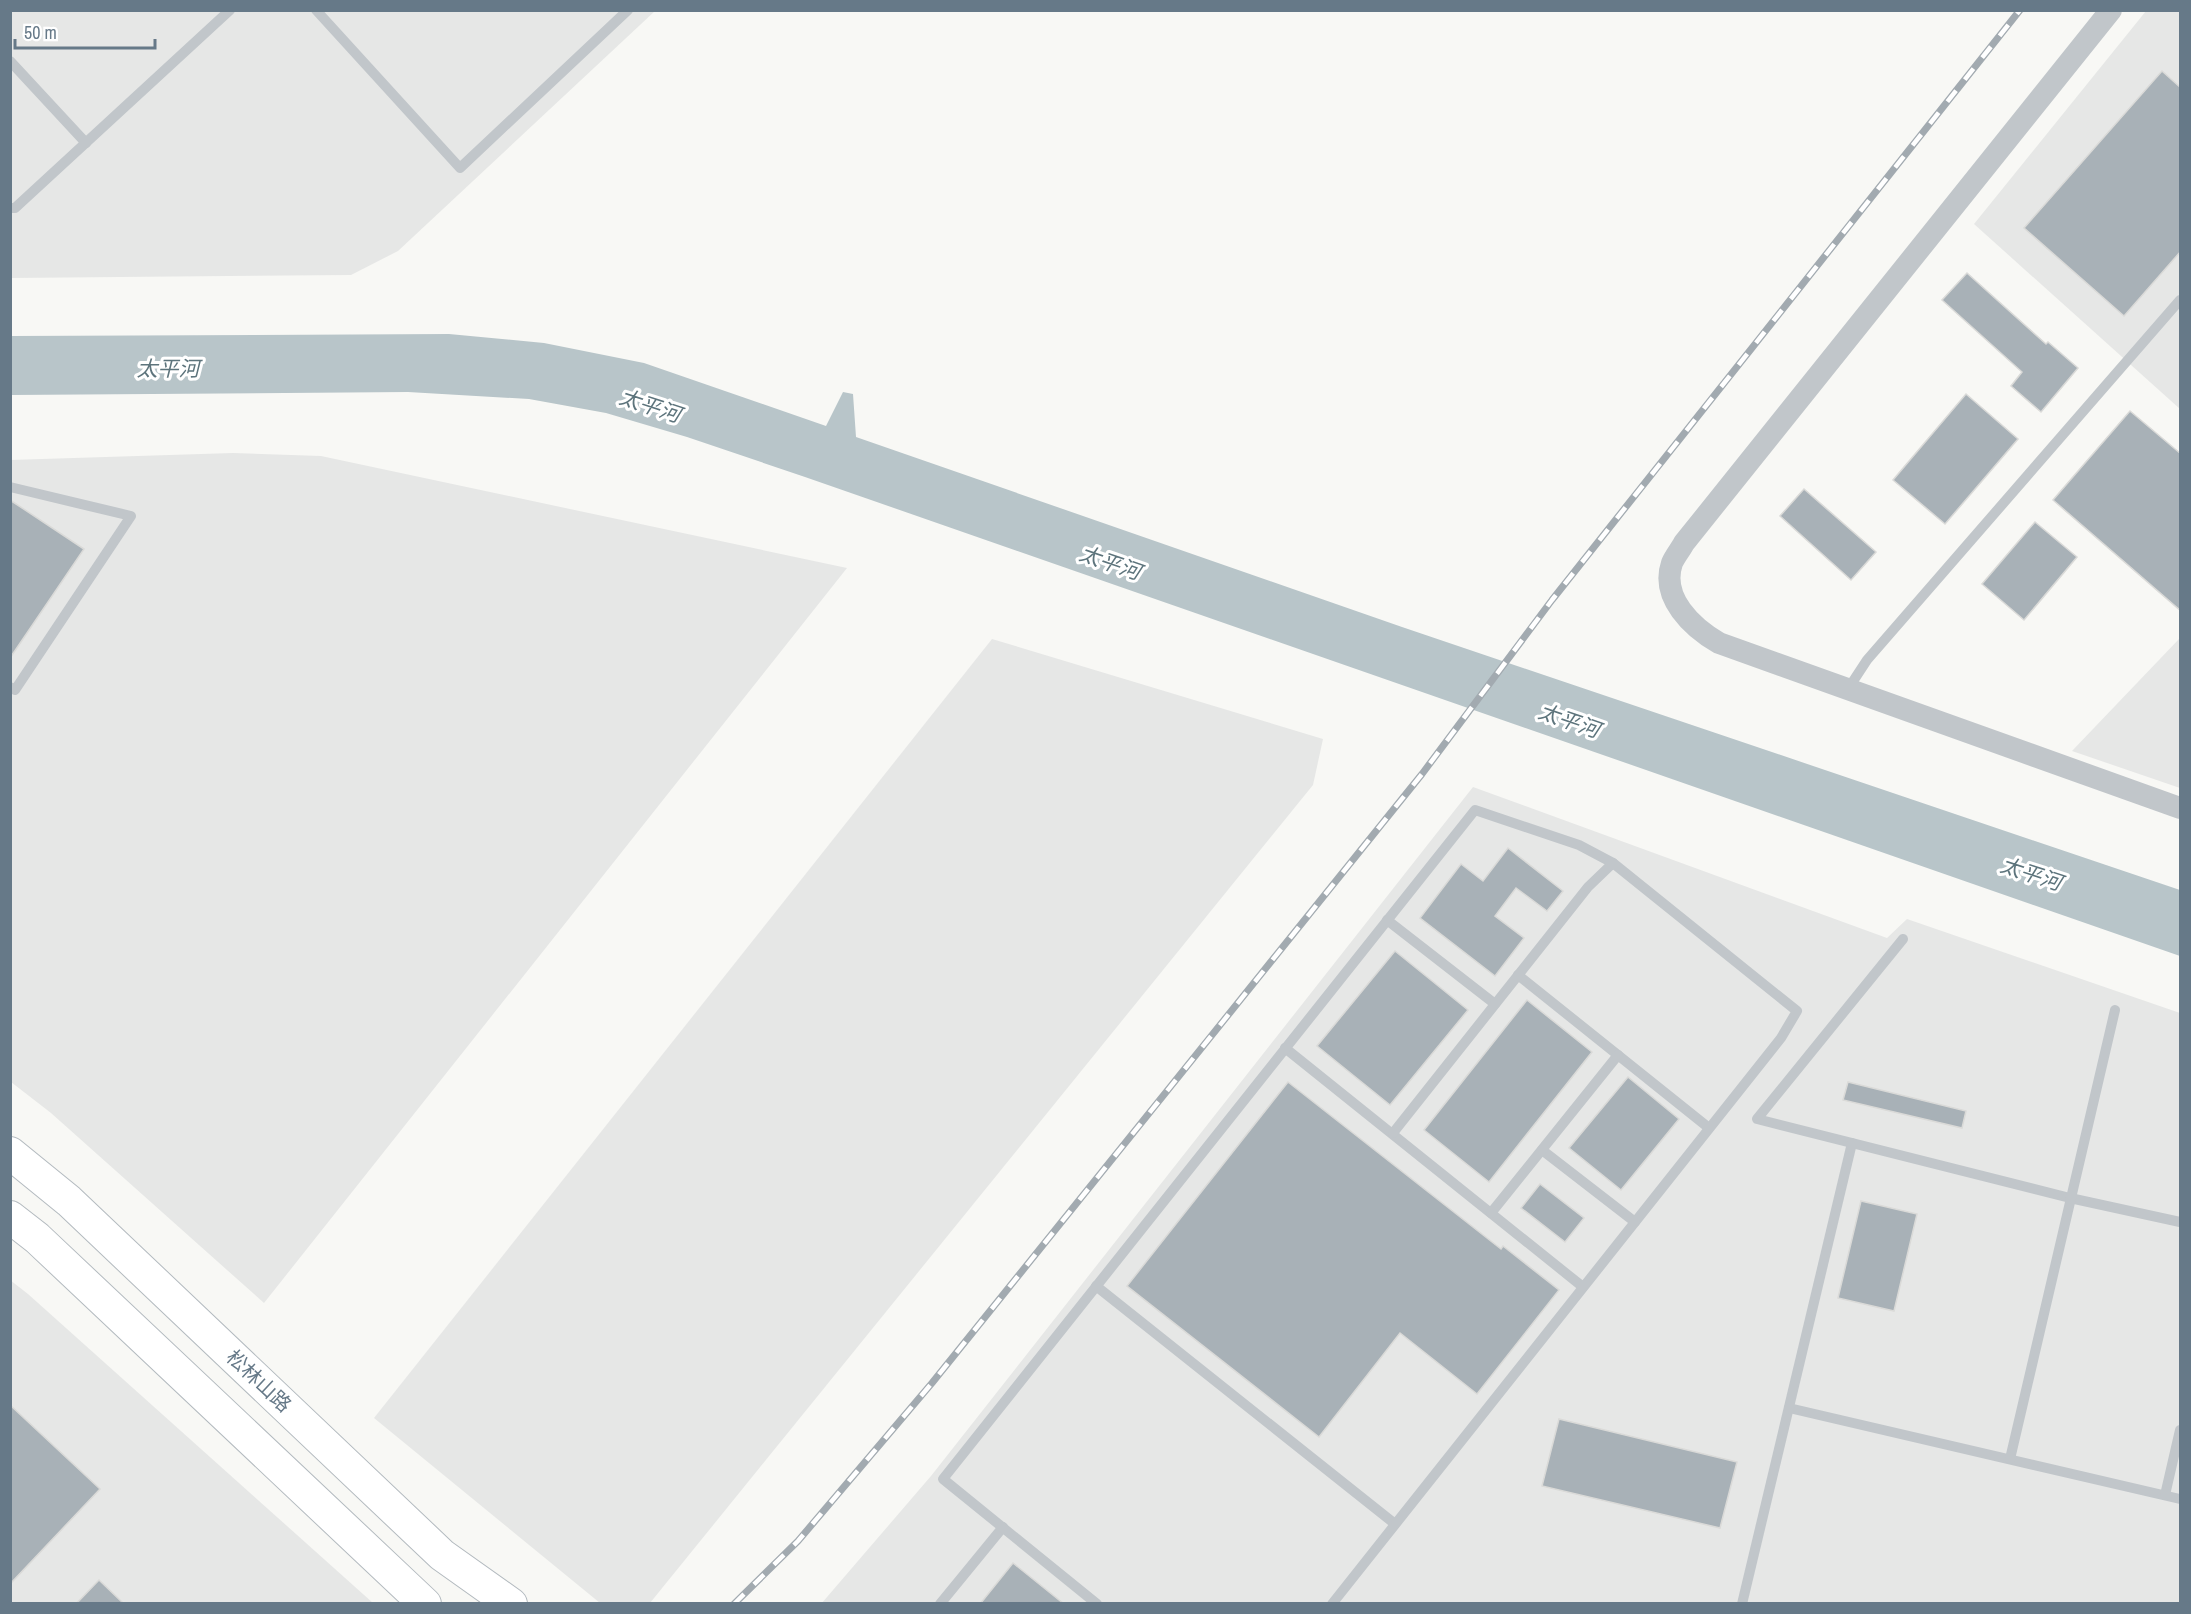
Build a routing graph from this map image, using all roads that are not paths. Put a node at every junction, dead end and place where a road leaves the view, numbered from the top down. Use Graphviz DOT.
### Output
graph roads {
  1 [pos="230,10"];
  2 [pos="316,10"];
  3 [pos="628,10"];
  4 [pos="2111,10"];
  5 [pos="10,61"];
  6 [pos="87,143"];
  7 [pos="10,208"];
  8 [pos="2181,300"];
  9 [pos="10,487"];
  10 [pos="1848,689"];
  11 [pos="12,692"];
  12 [pos="2181,808"];
  13 [pos="1613,863"];
  14 [pos="1387,920"];
  15 [pos="1903,939"];
  16 [pos="1518,975"];
  17 [pos="1495,1004"];
  18 [pos="2115,1010"];
  19 [pos="1285,1048"];
  20 [pos="1618,1055"];
  21 [pos="1709,1128"];
  22 [pos="1393,1133"];
  23 [pos="1852,1143"];
  24 [pos="1542,1150"];
  25 [pos="10,1154"];
  26 [pos="2070,1198"];
  27 [pos="1491,1213"];
  28 [pos="10,1217"];
  29 [pos="1635,1222"];
  30 [pos="2181,1222"];
  31 [pos="1096,1286"];
  32 [pos="1583,1287"];
  33 [pos="1789,1408"];
  34 [pos="2181,1430"];
  35 [pos="2010,1459"];
  36 [pos="2165,1496"];
  37 [pos="2181,1499"];
  38 [pos="1395,1524"];
  39 [pos="1003,1527"];
  40 [pos="425,1604"];
  41 [pos="511,1604"];
  42 [pos="940,1604"];
  43 [pos="1097,1604"];
  44 [pos="1332,1604"];
  45 [pos="1742,1604"];
  1 -- 6 [label="lane"];
  2 -- 3 [label="lane"];
  4 -- 10 [label="street"];
  5 -- 6 [label="lane"];
  6 -- 7 [label="lane"];
  8 -- 10 [label="lane"];
  9 -- 11 [label="lane"];
  10 -- 12 [label="street"];
  13 -- 14 [label="lane"];
  13 -- 16 [label="lane"];
  13 -- 21 [label="lane"];
  14 -- 17 [label="lane"];
  14 -- 19 [label="lane"];
  15 -- 23 [label="lane"];
  16 -- 17 [label="lane"];
  16 -- 20 [label="lane"];
  17 -- 22 [label="lane"];
  18 -- 26 [label="lane"];
  19 -- 22 [label="lane"];
  19 -- 31 [label="lane"];
  20 -- 21 [label="lane"];
  20 -- 24 [label="lane"];
  21 -- 29 [label="lane"];
  22 -- 27 [label="lane"];
  23 -- 26 [label="lane"];
  23 -- 33 [label="lane"];
  24 -- 27 [label="lane"];
  24 -- 29 [label="lane"];
  25 -- 41 [label="street, 松林山路"];
  26 -- 30 [label="lane"];
  26 -- 35 [label="lane"];
  27 -- 32 [label="lane"];
  28 -- 40 [label="street"];
  29 -- 32 [label="lane"];
  31 -- 38 [label="lane"];
  31 -- 39 [label="lane"];
  32 -- 38 [label="lane"];
  33 -- 35 [label="lane"];
  33 -- 45 [label="lane"];
  34 -- 36 [label="lane"];
  35 -- 36 [label="lane"];
  36 -- 37 [label="lane"];
  38 -- 44 [label="lane"];
  39 -- 42 [label="lane"];
  39 -- 43 [label="lane"];
}
